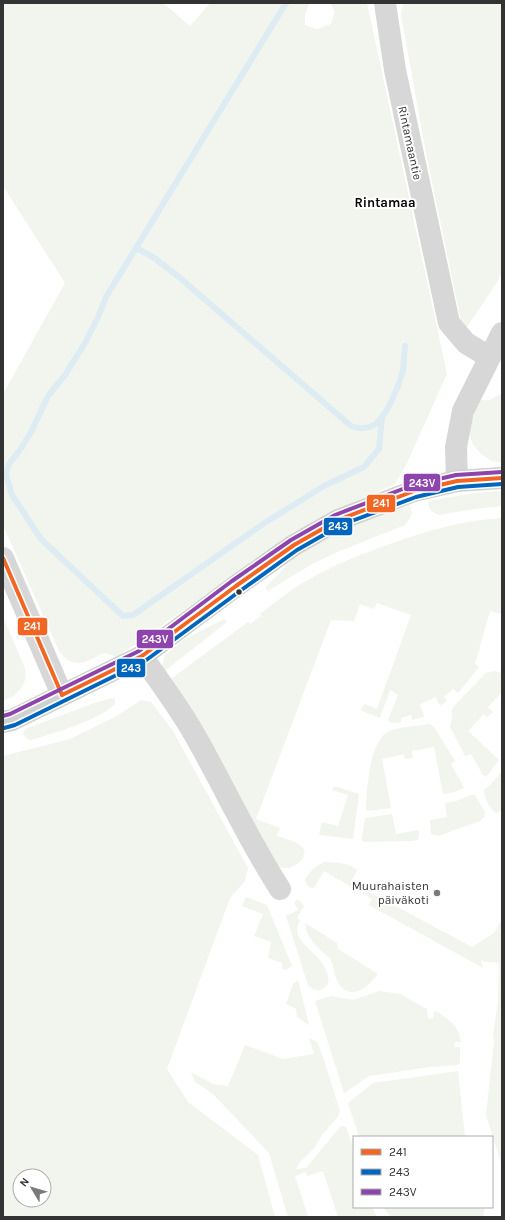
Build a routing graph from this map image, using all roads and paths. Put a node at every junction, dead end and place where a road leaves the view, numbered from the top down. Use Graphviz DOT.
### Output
graph roads {
  1 [pos="385,3"];
  2 [pos="502,333"];
  3 [pos="489,357"];
  4 [pos="502,478"];
  5 [pos="458,481"];
  6 [pos="3,558"];
  7 [pos="142,656"];
  8 [pos="62,694"];
  9 [pos="3,722"];
  10 [pos="280,889"];
  1 -- 3 [label="street, Rintamaantie"];
  2 -- 3 [label="street"];
  3 -- 5 [label="street"];
  4 -- 5 [label="main road"];
  5 -- 7 [label="main road"];
  6 -- 8 [label="street"];
  7 -- 8 [label="main road"];
  7 -- 10 [label="street"];
  8 -- 9 [label="main road"];
}
